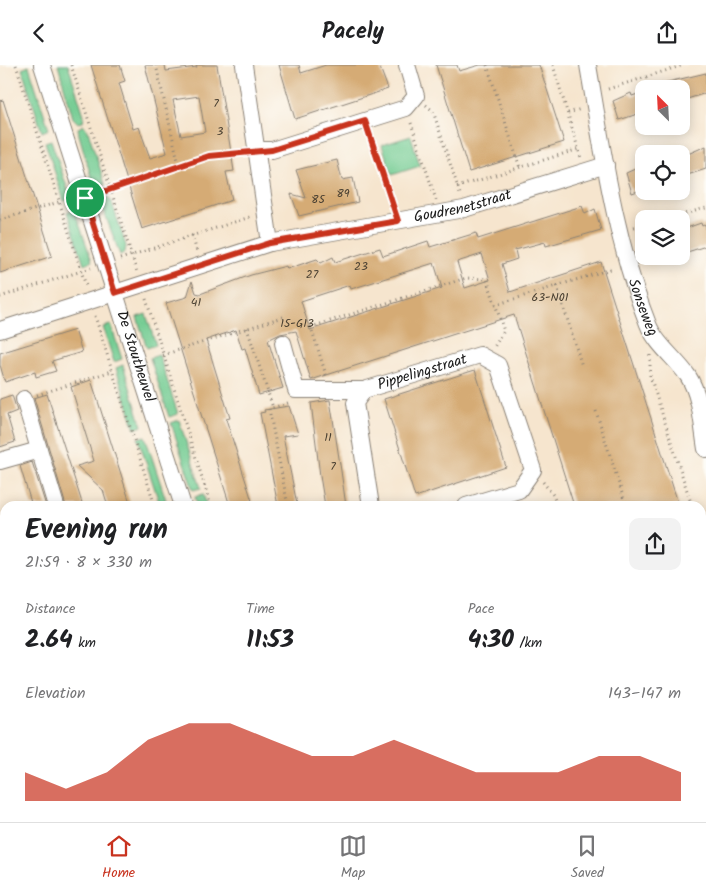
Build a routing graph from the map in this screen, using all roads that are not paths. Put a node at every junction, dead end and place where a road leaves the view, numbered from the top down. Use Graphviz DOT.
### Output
graph roads {
  1 [pos="42,65"];
  2 [pos="244,65"];
  3 [pos="407,65"];
  4 [pos="588,65"];
  5 [pos="256,150"];
  6 [pos="606,165"];
  7 [pos="270,243"];
  8 [pos="115,293"];
  9 [pos="0,330"];
  10 [pos="284,343"];
  11 [pos="364,390"];
  12 [pos="24,399"];
  13 [pos="706,449"];
  14 [pos="39,450"];
  15 [pos="0,461"];
  16 [pos="54,501"];
  17 [pos="181,501"];
  18 [pos="370,501"];
  19 [pos="483,501"];
  1 -- 8 [label="street, De Stoutheuvel"];
  2 -- 5 [label="street"];
  3 -- 5 [label="street"];
  4 -- 6 [label="street, Sonseweg"];
  5 -- 7 [label="street"];
  6 -- 7 [label="street, Goudrenetstraat"];
  6 -- 13 [label="street, Sonseweg"];
  7 -- 8 [label="street, Goudrenetstraat"];
  8 -- 9 [label="street, Goudrenetstraat"];
  8 -- 17 [label="street, De Stoutheuvel"];
  10 -- 11 [label="street"];
  11 -- 18 [label="street, Pippelingstraat"];
  11 -- 19 [label="street, Pippelingstraat"];
  12 -- 14 [label="street"];
  14 -- 15 [label="street"];
  14 -- 16 [label="street"];
}
